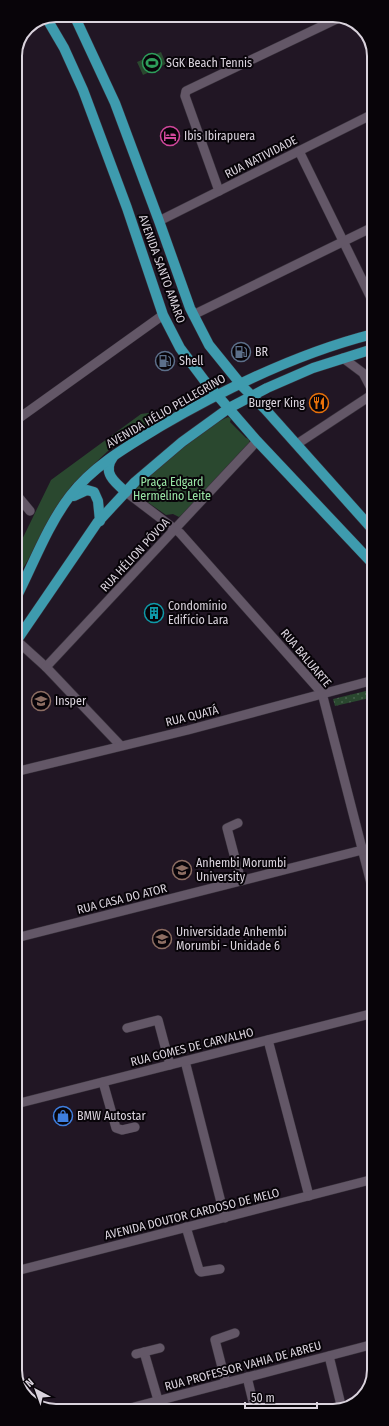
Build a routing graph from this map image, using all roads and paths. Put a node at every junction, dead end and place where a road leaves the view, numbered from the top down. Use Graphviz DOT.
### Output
graph roads {
  1 [pos="77,22"];
  2 [pos="331,22"];
  3 [pos="49,23"];
  4 [pos="367,117"];
  5 [pos="299,151"];
  6 [pos="219,191"];
  7 [pos="159,221"];
  8 [pos="367,230"];
  9 [pos="343,242"];
  10 [pos="367,290"];
  11 [pos="163,315"];
  12 [pos="193,316"];
  13 [pos="367,336"];
  14 [pos="367,351"];
  15 [pos="343,358"];
  16 [pos="367,381"];
  17 [pos="240,383"];
  18 [pos="217,394"];
  19 [pos="251,397"];
  20 [pos="367,397"];
  21 [pos="229,408"];
  22 [pos="22,416"];
  23 [pos="257,441"];
  24 [pos="297,444"];
  25 [pos="120,450"];
  26 [pos="126,492"];
  27 [pos="22,501"];
  28 [pos="66,503"];
  29 [pos="30,511"];
  30 [pos="100,521"];
  31 [pos="367,522"];
  32 [pos="175,529"];
  33 [pos="367,557"];
  34 [pos="22,583"];
  35 [pos="22,632"];
  36 [pos="22,646"];
  37 [pos="46,668"];
  38 [pos="367,682"];
  39 [pos="322,693"];
  40 [pos="120,745"];
  41 [pos="22,770"];
  42 [pos="238,823"];
  43 [pos="367,849"];
  44 [pos="362,850"];
  45 [pos="367,869"];
  46 [pos="241,881"];
  47 [pos="22,936"];
  48 [pos="367,1015"];
  49 [pos="127,1028"];
  50 [pos="268,1040"];
  51 [pos="185,1061"];
  52 [pos="170,1065"];
  53 [pos="103,1082"];
  54 [pos="22,1102"];
  55 [pos="135,1127"];
  56 [pos="367,1182"];
  57 [pos="308,1196"];
  58 [pos="225,1218"];
  59 [pos="186,1228"];
  60 [pos="22,1269"];
  61 [pos="220,1269"];
  62 [pos="235,1333"];
  63 [pos="367,1346"];
  64 [pos="160,1348"];
  65 [pos="329,1356"];
  66 [pos="247,1377"];
  67 [pos="226,1383"];
  68 [pos="159,1400"];
  69 [pos="340,1403"];
  70 [pos="144,1404"];
  71 [pos="161,1404"];
  72 [pos="254,1404"];
  1 -- 7 [label="main road, AVENIDA SANTO AMARO"];
  2 -- 6 [label="street"];
  3 -- 11 [label="main road, AVENIDA SANTO AMARO"];
  4 -- 5 [label="street, RUA NATIVIDADE"];
  5 -- 6 [label="street, RUA NATIVIDADE"];
  5 -- 9 [label="street"];
  6 -- 7 [label="street, RUA NATIVIDADE"];
  7 -- 12 [label="main road, AVENIDA SANTO AMARO"];
  8 -- 9 [label="street"];
  9 -- 10 [label="street"];
  9 -- 12 [label="street"];
  11 -- 18 [label="main road, AVENIDA SANTO AMARO"];
  11 -- 22 [label="street"];
  12 -- 17 [label="main road, AVENIDA SANTO AMARO"];
  13 -- 17 [label="main road, AVENIDA HÉLIO PELLEGRINO"];
  14 -- 15 [label="main road"];
  15 -- 16 [label="street"];
  15 -- 19 [label="main road"];
  17 -- 18 [label="main road, AVENIDA HÉLIO PELLEGRINO"];
  17 -- 19 [label="main road, AVENIDA SANTO AMARO"];
  18 -- 21 [label="main road, AVENIDA SANTO AMARO"];
  18 -- 25 [label="main road, AVENIDA HÉLIO PELLEGRINO"];
  19 -- 21 [label="main road"];
  19 -- 24 [label="main road, AVENIDA SANTO AMARO"];
  20 -- 24 [label="street"];
  21 -- 23 [label="main road, AVENIDA SANTO AMARO"];
  21 -- 26 [label="main road"];
  23 -- 32 [label="street, RUA HÉLION PÓVOA"];
  23 -- 33 [label="main road, AVENIDA SANTO AMARO"];
  24 -- 31 [label="main road, AVENIDA SANTO AMARO"];
  25 -- 26 [label="main road"];
  25 -- 28 [label="main road, AVENIDA HÉLIO PELLEGRINO"];
  26 -- 30 [label="main road"];
  26 -- 32 [label="street, RUA BALUARTE"];
  27 -- 29 [label="street"];
  28 -- 30 [label="main road"];
  28 -- 34 [label="main road, AVENIDA HÉLIO PELLEGRINO"];
  30 -- 35 [label="main road"];
  32 -- 37 [label="street, RUA HÉLION PÓVOA"];
  32 -- 39 [label="street, RUA BALUARTE"];
  36 -- 37 [label="street"];
  37 -- 40 [label="street"];
  38 -- 39 [label="street, RUA QUATÁ"];
  39 -- 40 [label="street, RUA QUATÁ"];
  39 -- 44 [label="street, RUA BALUARTE"];
  40 -- 41 [label="street, RUA QUATÁ"];
  42 -- 46 [label="street"];
  43 -- 44 [label="street, RUA CASA DO ATOR"];
  44 -- 45 [label="street, RUA BALUARTE"];
  44 -- 46 [label="street, RUA CASA DO ATOR"];
  46 -- 47 [label="street, RUA CASA DO ATOR"];
  48 -- 50 [label="street, RUA GOMES DE CARVALHO"];
  49 -- 52 [label="street"];
  50 -- 51 [label="street, RUA GOMES DE CARVALHO"];
  50 -- 57 [label="street"];
  51 -- 52 [label="street, RUA GOMES DE CARVALHO"];
  51 -- 58 [label="street"];
  52 -- 53 [label="street, RUA GOMES DE CARVALHO"];
  53 -- 54 [label="street, RUA GOMES DE CARVALHO"];
  53 -- 55 [label="street"];
  56 -- 57 [label="street, AVENIDA DOUTOR CARDOSO DE MELO"];
  57 -- 58 [label="street, AVENIDA DOUTOR CARDOSO DE MELO"];
  58 -- 59 [label="street, AVENIDA DOUTOR CARDOSO DE MELO"];
  59 -- 60 [label="street, AVENIDA DOUTOR CARDOSO DE MELO"];
  59 -- 61 [label="street"];
  62 -- 67 [label="street"];
  63 -- 65 [label="street, RUA PROFESSOR VAHIA DE ABREU"];
  64 -- 68 [label="street"];
  65 -- 66 [label="street, RUA PROFESSOR VAHIA DE ABREU"];
  65 -- 69 [label="street"];
  66 -- 67 [label="street, RUA PROFESSOR VAHIA DE ABREU"];
  66 -- 72 [label="street"];
  67 -- 68 [label="street, RUA PROFESSOR VAHIA DE ABREU"];
  68 -- 70 [label="street, RUA PROFESSOR VAHIA DE ABREU"];
  68 -- 71 [label="street"];
}
